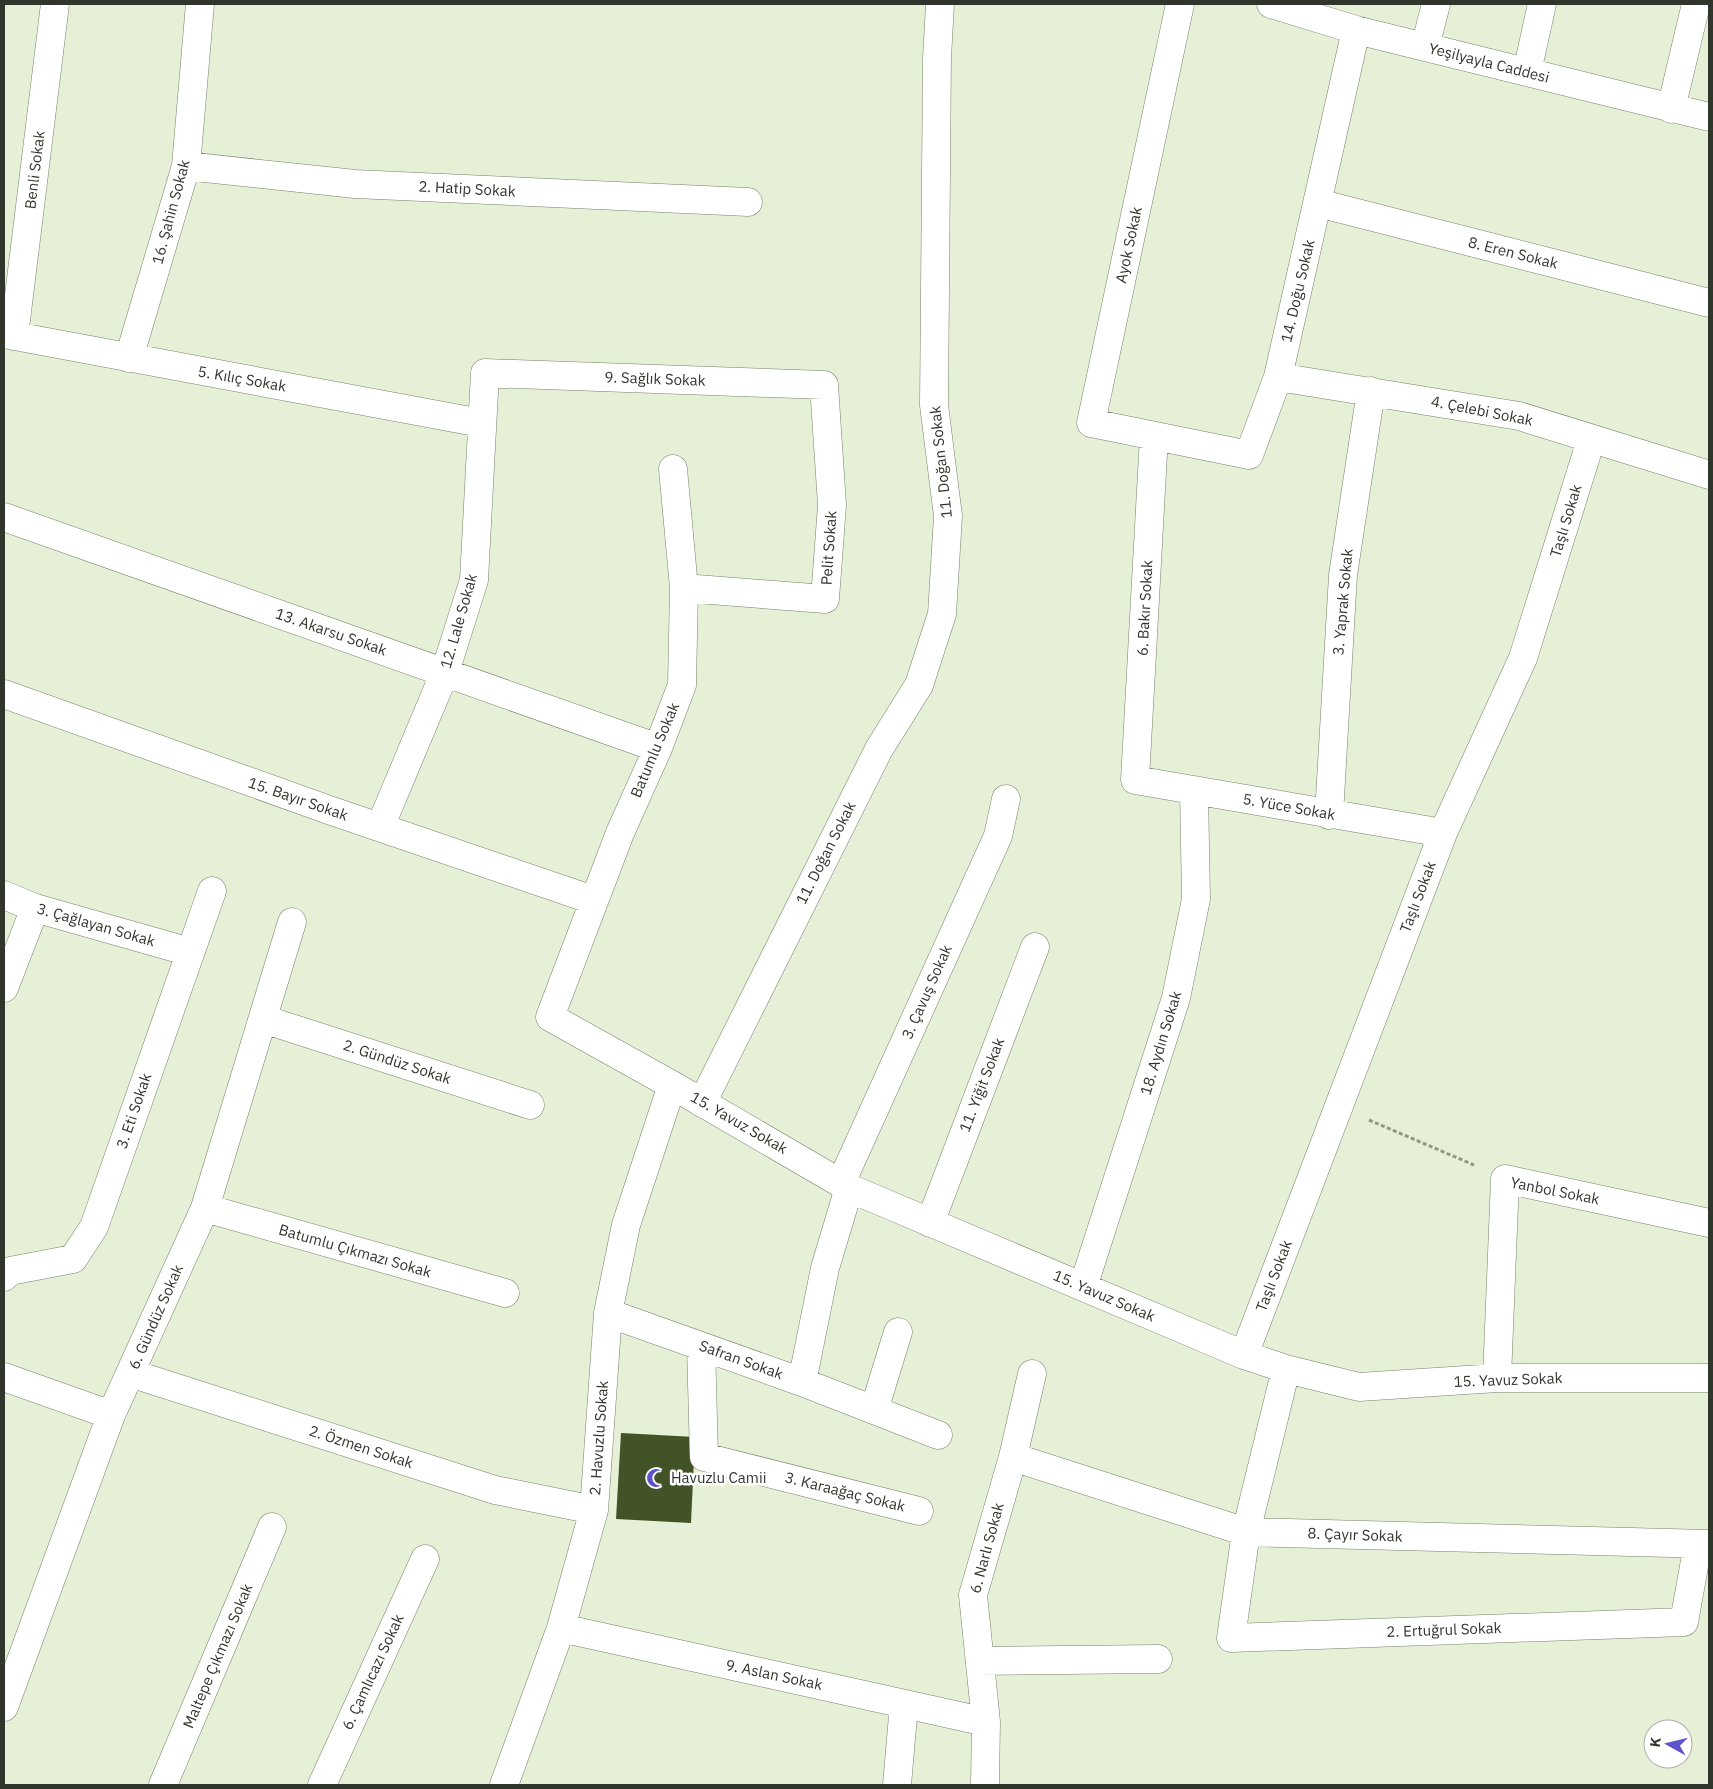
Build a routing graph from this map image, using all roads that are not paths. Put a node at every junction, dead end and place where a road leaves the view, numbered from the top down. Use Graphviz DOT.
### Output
graph roads {
  1 [pos="55,4"];
  2 [pos="200,4"];
  3 [pos="940,4"];
  4 [pos="1180,4"];
  5 [pos="1271,4"];
  6 [pos="1436,4"];
  7 [pos="1542,4"];
  8 [pos="1696,4"];
  9 [pos="1356,30"];
  10 [pos="1425,47"];
  11 [pos="1527,72"];
  12 [pos="1671,108"];
  13 [pos="1709,117"];
  14 [pos="186,166"];
  15 [pos="748,202"];
  16 [pos="1318,203"];
  17 [pos="1709,302"];
  18 [pos="9,335"];
  19 [pos="129,358"];
  20 [pos="485,373"];
  21 [pos="1278,377"];
  22 [pos="824,386"];
  23 [pos="1371,391"];
  24 [pos="481,423"];
  25 [pos="1154,436"];
  26 [pos="1591,440"];
  27 [pos="673,469"];
  28 [pos="1709,476"];
  29 [pos="4,518"];
  30 [pos="684,588"];
  31 [pos="445,672"];
  32 [pos="4,694"];
  33 [pos="658,748"];
  34 [pos="1135,780"];
  35 [pos="1194,791"];
  36 [pos="1006,799"];
  37 [pos="1329,815"];
  38 [pos="380,827"];
  39 [pos="1443,833"];
  40 [pos="212,891"];
  41 [pos="4,895"];
  42 [pos="593,900"];
  43 [pos="35,908"];
  44 [pos="292,922"];
  45 [pos="1034,947"];
  46 [pos="190,952"];
  47 [pos="4,988"];
  48 [pos="550,1017"];
  49 [pos="263,1019"];
  50 [pos="672,1085"];
  51 [pos="702,1102"];
  52 [pos="530,1104"];
  53 [pos="845,1186"];
  54 [pos="205,1208"];
  55 [pos="930,1223"];
  56 [pos="1709,1223"];
  57 [pos="4,1277"];
  58 [pos="1083,1287"];
  59 [pos="505,1293"];
  60 [pos="608,1313"];
  61 [pos="898,1332"];
  62 [pos="701,1346"];
  63 [pos="1244,1355"];
  64 [pos="1286,1369"];
  65 [pos="130,1373"];
  66 [pos="1032,1374"];
  67 [pos="4,1377"];
  68 [pos="1497,1378"];
  69 [pos="1709,1378"];
  70 [pos="802,1382"];
  71 [pos="874,1410"];
  72 [pos="111,1415"];
  73 [pos="938,1435"];
  74 [pos="1013,1457"];
  75 [pos="594,1510"];
  76 [pos="919,1511"];
  77 [pos="272,1527"];
  78 [pos="1246,1532"];
  79 [pos="1704,1544"];
  80 [pos="425,1559"];
  81 [pos="561,1628"];
  82 [pos="1158,1659"];
  83 [pos="980,1661"];
  84 [pos="904,1704"];
  85 [pos="4,1707"];
  86 [pos="986,1722"];
  87 [pos="163,1785"];
  88 [pos="322,1785"];
  89 [pos="504,1785"];
  90 [pos="897,1785"];
  91 [pos="985,1785"];
  1 -- 18 [label="street, Benli Sokak"];
  2 -- 14 [label="street, 16. Şahin Sokak"];
  3 -- 51 [label="street, 11. Doğan Sokak"];
  4 -- 25 [label="street, Ayok Sokak"];
  5 -- 9 [label="street, Yeşilyayla Caddesi"];
  6 -- 10 [label="street"];
  7 -- 11 [label="street"];
  8 -- 12 [label="street"];
  9 -- 10 [label="street, Yeşilyayla Caddesi"];
  9 -- 16 [label="street, 14. Doğu Sokak"];
  10 -- 11 [label="street, Yeşilyayla Caddesi"];
  11 -- 12 [label="street, Yeşilyayla Caddesi"];
  12 -- 13 [label="street, Yeşilyayla Caddesi"];
  14 -- 15 [label="street, 2. Hatip Sokak"];
  14 -- 19 [label="street, 16. Şahin Sokak"];
  16 -- 17 [label="street, 8. Eren Sokak"];
  16 -- 21 [label="street, 14. Doğu Sokak"];
  18 -- 19 [label="street, 5. Kılıç Sokak"];
  19 -- 24 [label="street, 5. Kılıç Sokak"];
  20 -- 22 [label="street, 9. Sağlık Sokak"];
  20 -- 24 [label="street, 12. Lale Sokak"];
  21 -- 23 [label="street, 4. Çelebi Sokak"];
  21 -- 25 [label="street, 14. Doğu Sokak"];
  22 -- 30 [label="street, Pelit Sokak"];
  23 -- 26 [label="street, 4. Çelebi Sokak"];
  23 -- 37 [label="street, 3. Yaprak Sokak"];
  24 -- 31 [label="street, 12. Lale Sokak"];
  25 -- 34 [label="street, 6. Bakır Sokak"];
  26 -- 28 [label="street, 4. Çelebi Sokak"];
  26 -- 39 [label="street, Taşlı Sokak"];
  27 -- 30 [label="street, Batumlu Sokak"];
  29 -- 31 [label="street, 13. Akarsu Sokak"];
  30 -- 33 [label="street, Batumlu Sokak"];
  31 -- 33 [label="street, 13. Akarsu Sokak"];
  31 -- 38 [label="street, 12. Lale Sokak"];
  32 -- 38 [label="street, 15. Bayır Sokak"];
  33 -- 42 [label="street, Batumlu Sokak"];
  34 -- 35 [label="street, 5. Yüce Sokak"];
  35 -- 37 [label="street, 5. Yüce Sokak"];
  35 -- 58 [label="street, 18. Aydın Sokak"];
  36 -- 53 [label="street, 3. Çavuş Sokak"];
  37 -- 39 [label="street, 5. Yüce Sokak"];
  38 -- 42 [label="street, 15. Bayır Sokak"];
  39 -- 63 [label="street, Taşlı Sokak"];
  40 -- 46 [label="street, 3. Eti Sokak"];
  41 -- 43 [label="street, 3. Çağlayan Sokak"];
  42 -- 48 [label="street, Batumlu Sokak"];
  43 -- 46 [label="street, 3. Çağlayan Sokak"];
  43 -- 47 [label="street"];
  44 -- 49 [label="street, 6. Gündüz Sokak"];
  45 -- 55 [label="street, 11. Yiğit Sokak"];
  46 -- 57 [label="street, 3. Eti Sokak"];
  48 -- 50 [label="street, 15. Yavuz Sokak"];
  49 -- 52 [label="street, 2. Gündüz Sokak"];
  49 -- 54 [label="street, 6. Gündüz Sokak"];
  50 -- 51 [label="street, 15. Yavuz Sokak"];
  50 -- 60 [label="street, 2. Havuzlu Sokak"];
  51 -- 53 [label="street, 15. Yavuz Sokak"];
  53 -- 55 [label="street, 15. Yavuz Sokak"];
  53 -- 70 [label="street, 3. Çavuş Sokak"];
  54 -- 59 [label="street, Batumlu Çıkmazı Sokak"];
  54 -- 65 [label="street, 6. Gündüz Sokak"];
  55 -- 58 [label="street, 15. Yavuz Sokak"];
  56 -- 68 [label="street, Yanbol Sokak"];
  58 -- 63 [label="street, 15. Yavuz Sokak"];
  60 -- 62 [label="street, Safran Sokak"];
  60 -- 75 [label="street, 2. Havuzlu Sokak"];
  61 -- 71 [label="street"];
  62 -- 70 [label="street, Safran Sokak"];
  62 -- 76 [label="street, 3. Karaağaç Sokak"];
  63 -- 64 [label="street, 15. Yavuz Sokak"];
  64 -- 68 [label="street, 15. Yavuz Sokak"];
  64 -- 78 [label="street"];
  65 -- 72 [label="street, 6. Gündüz Sokak"];
  65 -- 75 [label="street, 2. Özmen Sokak"];
  66 -- 74 [label="street, 6. Narlı Sokak"];
  67 -- 72 [label="street"];
  68 -- 69 [label="street, 15. Yavuz Sokak"];
  70 -- 71 [label="street, Safran Sokak"];
  71 -- 73 [label="street, Safran Sokak"];
  72 -- 85 [label="street, 6. Gündüz Sokak"];
  74 -- 78 [label="street, 8. Çayır Sokak"];
  74 -- 83 [label="street, 6. Narlı Sokak"];
  75 -- 81 [label="street, 2. Havuzlu Sokak"];
  77 -- 87 [label="street, Maltepe Çıkmazı Sokak"];
  78 -- 79 [label="street, 8. Çayır Sokak"];
  78 -- 79 [label="street, 2. Ertuğrul Sokak"];
  80 -- 88 [label="street, 6. Çamlıcazı Sokak"];
  81 -- 84 [label="street, 9. Aslan Sokak"];
  81 -- 89 [label="street, 2. Havuzlu Sokak"];
  82 -- 83 [label="street"];
  83 -- 86 [label="street, 6. Narlı Sokak"];
  84 -- 86 [label="street, 9. Aslan Sokak"];
  84 -- 90 [label="street"];
  86 -- 91 [label="street, 6. Narlı Sokak"];
}
